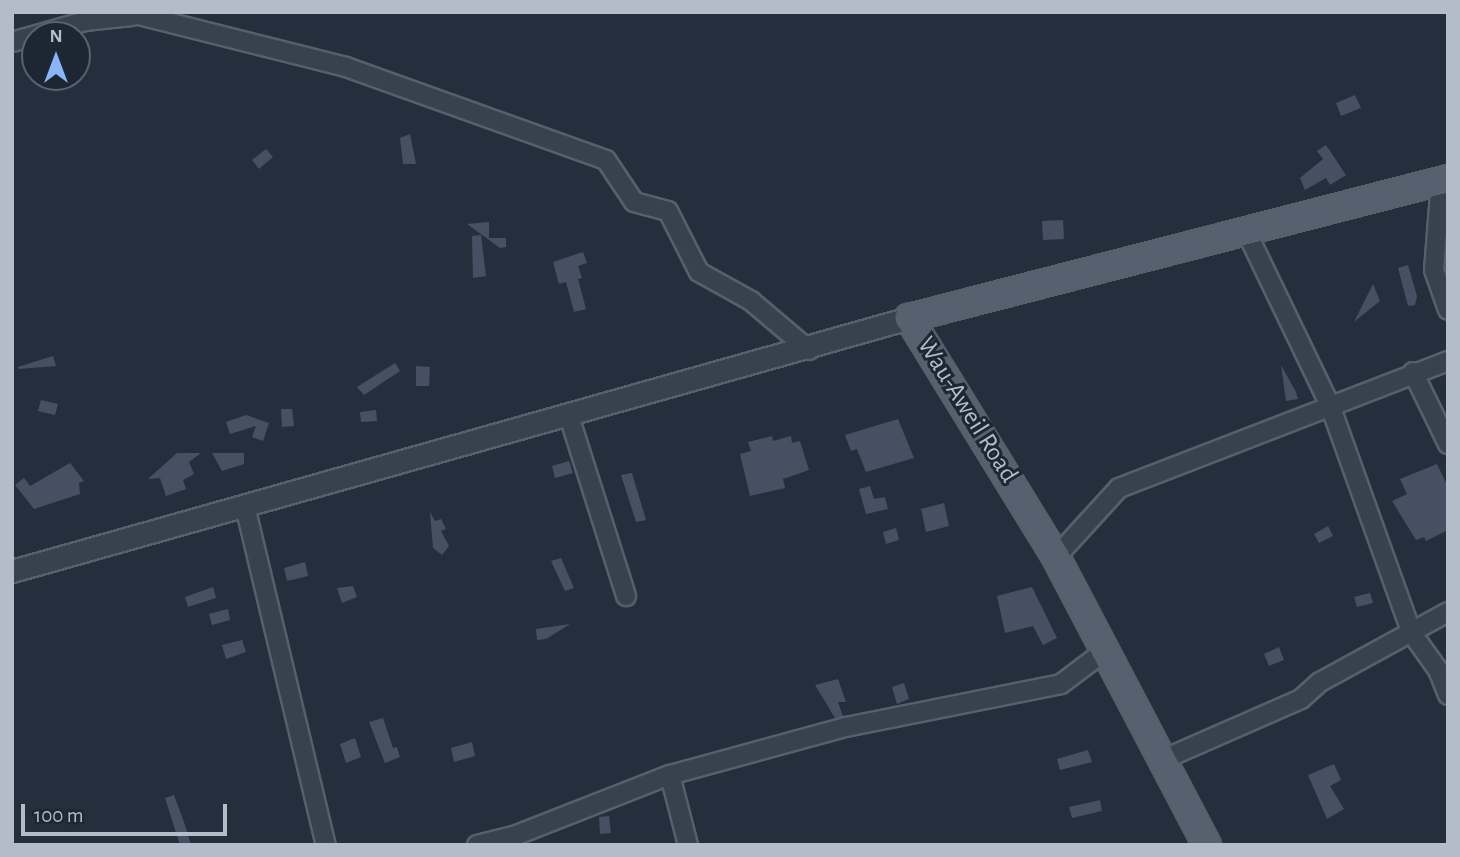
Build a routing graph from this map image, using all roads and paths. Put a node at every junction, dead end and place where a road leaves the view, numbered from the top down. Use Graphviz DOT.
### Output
graph roads {
  1 [pos="130,14"];
  2 [pos="12,42"];
  3 [pos="1444,180"];
  4 [pos="1247,231"];
  5 [pos="1448,310"];
  6 [pos="909,318"];
  7 [pos="808,349"];
  8 [pos="1448,361"];
  9 [pos="1413,372"];
  10 [pos="1331,408"];
  11 [pos="569,416"];
  12 [pos="1448,444"];
  13 [pos="245,506"];
  14 [pos="1056,557"];
  15 [pos="12,571"];
  16 [pos="626,596"];
  17 [pos="1448,612"];
  18 [pos="1411,632"];
  19 [pos="1102,653"];
  20 [pos="1448,695"];
  21 [pos="1162,760"];
  22 [pos="670,775"];
  23 [pos="326,845"];
  24 [pos="477,845"];
  25 [pos="688,845"];
  26 [pos="1207,845"];
  1 -- 2 [label="street"];
  1 -- 7 [label="street"];
  3 -- 4 [label="main road, Wau-Aweil Road"];
  3 -- 5 [label="street"];
  4 -- 6 [label="main road, Wau-Aweil Road"];
  4 -- 10 [label="street"];
  6 -- 7 [label="street"];
  6 -- 14 [label="main road, Wau-Aweil Road"];
  7 -- 11 [label="street"];
  8 -- 9 [label="street"];
  9 -- 10 [label="street"];
  9 -- 12 [label="street"];
  10 -- 14 [label="street"];
  10 -- 18 [label="street"];
  11 -- 13 [label="street"];
  11 -- 16 [label="street"];
  13 -- 15 [label="street"];
  13 -- 23 [label="street"];
  14 -- 19 [label="main road, Wau-Aweil Road"];
  17 -- 18 [label="street"];
  18 -- 20 [label="street"];
  18 -- 21 [label="street"];
  19 -- 21 [label="main road, Wau-Aweil Road"];
  19 -- 22 [label="street"];
  21 -- 26 [label="main road, Wau-Aweil Road"];
  22 -- 24 [label="street"];
  22 -- 25 [label="street"];
}
